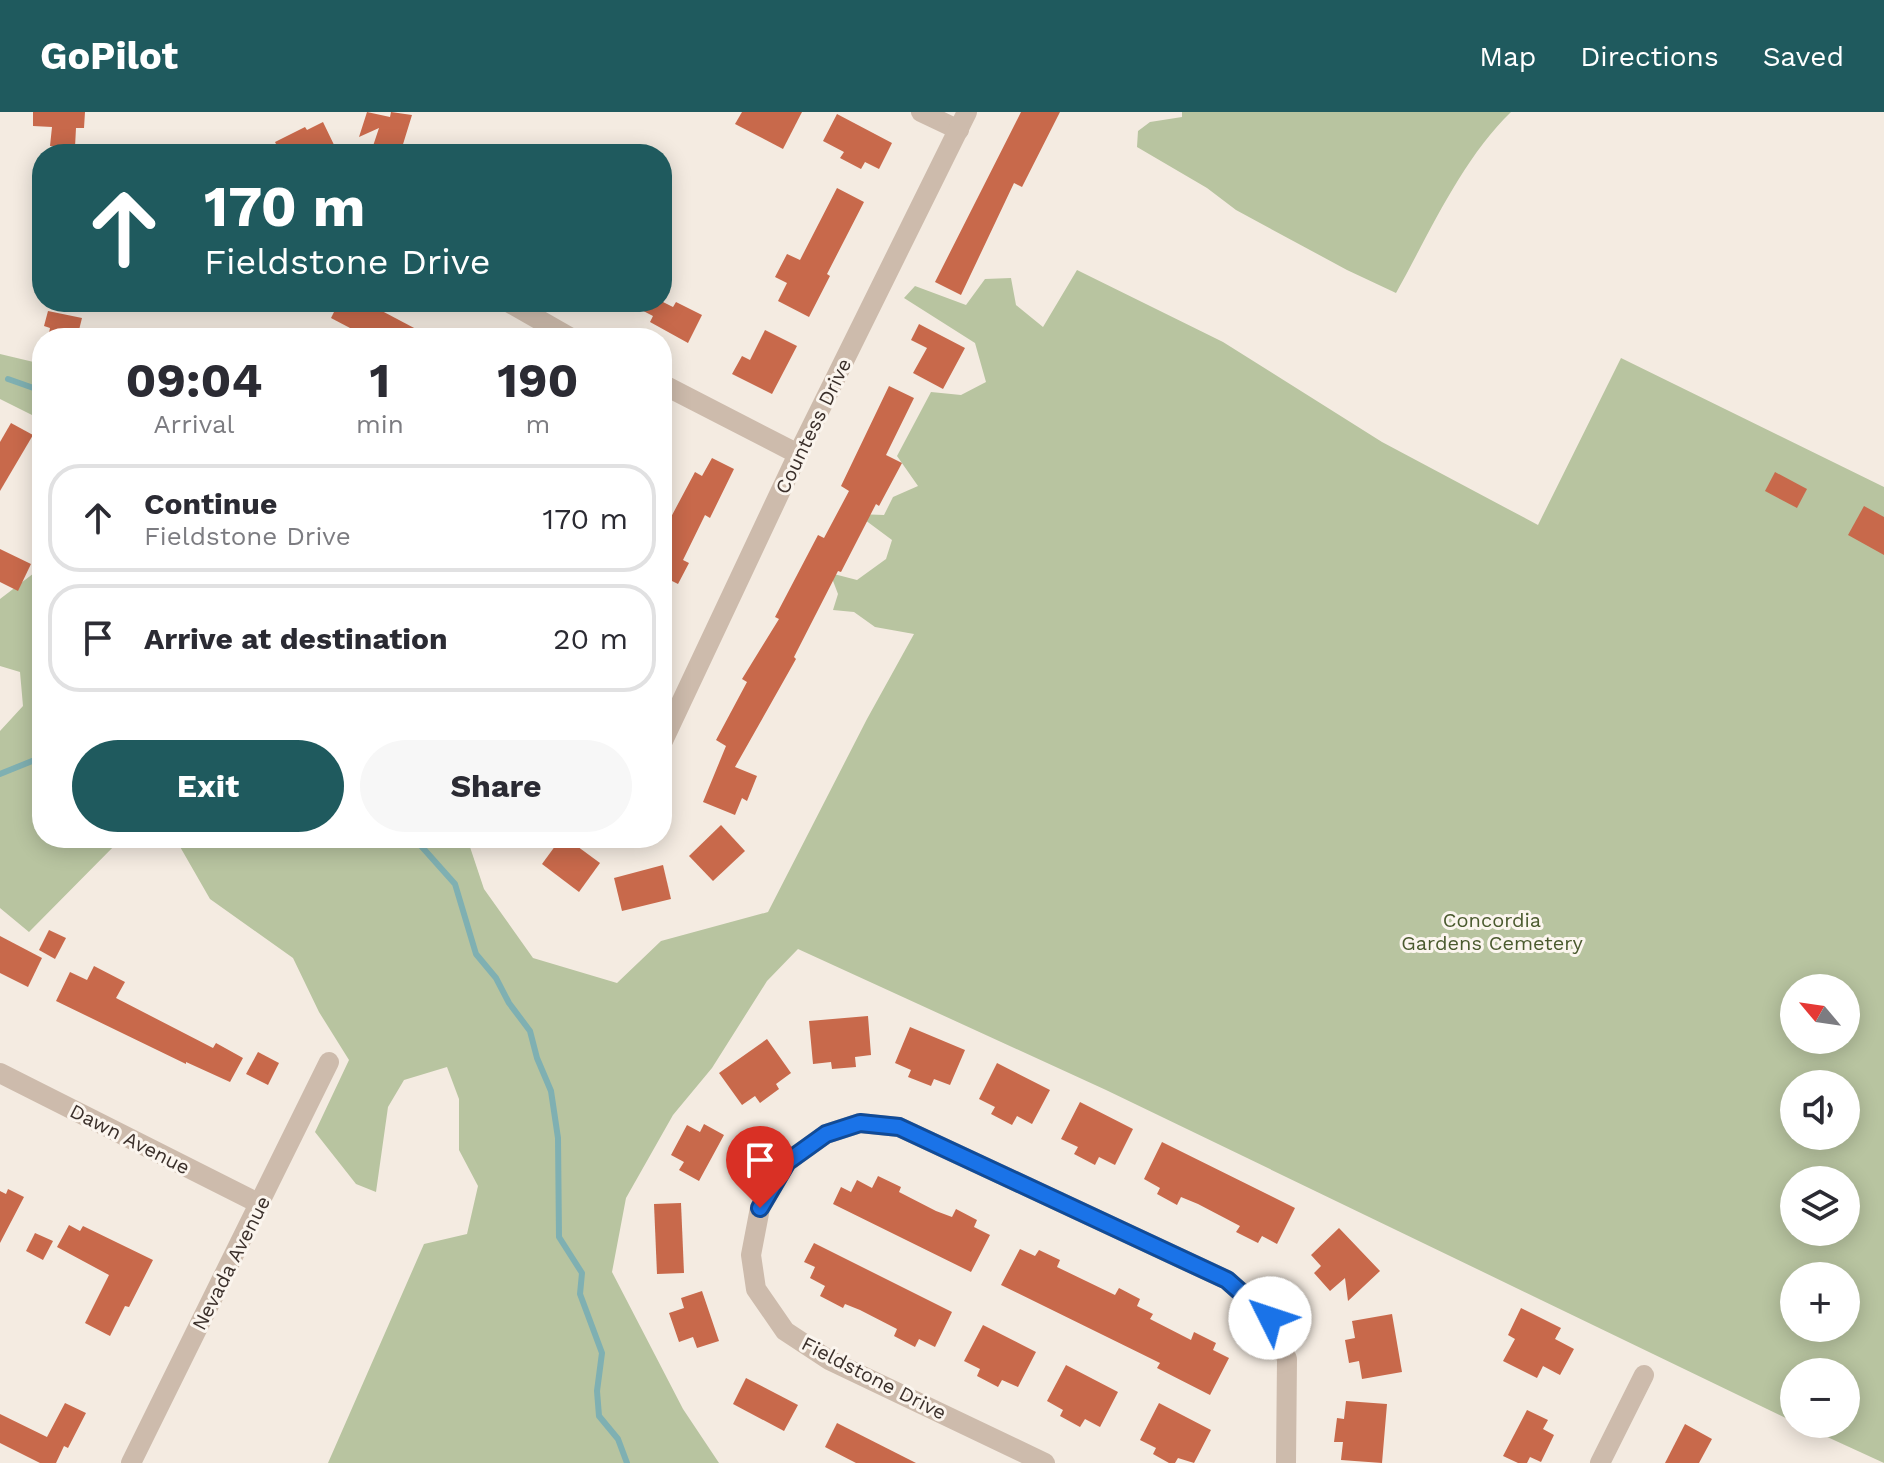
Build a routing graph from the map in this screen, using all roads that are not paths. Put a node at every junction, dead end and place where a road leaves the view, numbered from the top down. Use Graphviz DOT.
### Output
graph roads {
  1 [pos="921,112"];
  2 [pos="963,121"];
  3 [pos="526,312"];
  4 [pos="554,328"];
  5 [pos="672,389"];
  6 [pos="798,454"];
  7 [pos="672,722"];
  8 [pos="329,1062"];
  9 [pos="0,1073"];
  10 [pos="260,1204"];
  11 [pos="1644,1375"];
  12 [pos="131,1463"];
  13 [pos="1045,1463"];
  14 [pos="1286,1463"];
  15 [pos="1600,1463"];
  1 -- 2 [label="street"];
  2 -- 6 [label="street, Countess Drive"];
  3 -- 4 [label="street"];
  5 -- 6 [label="street"];
  6 -- 7 [label="street, Countess Drive"];
  8 -- 10 [label="street, Nevada Avenue"];
  9 -- 10 [label="street, Dawn Avenue"];
  10 -- 12 [label="street, Nevada Avenue"];
  11 -- 15 [label="street"];
  13 -- 14 [label="street, Fieldstone Drive"];
}
